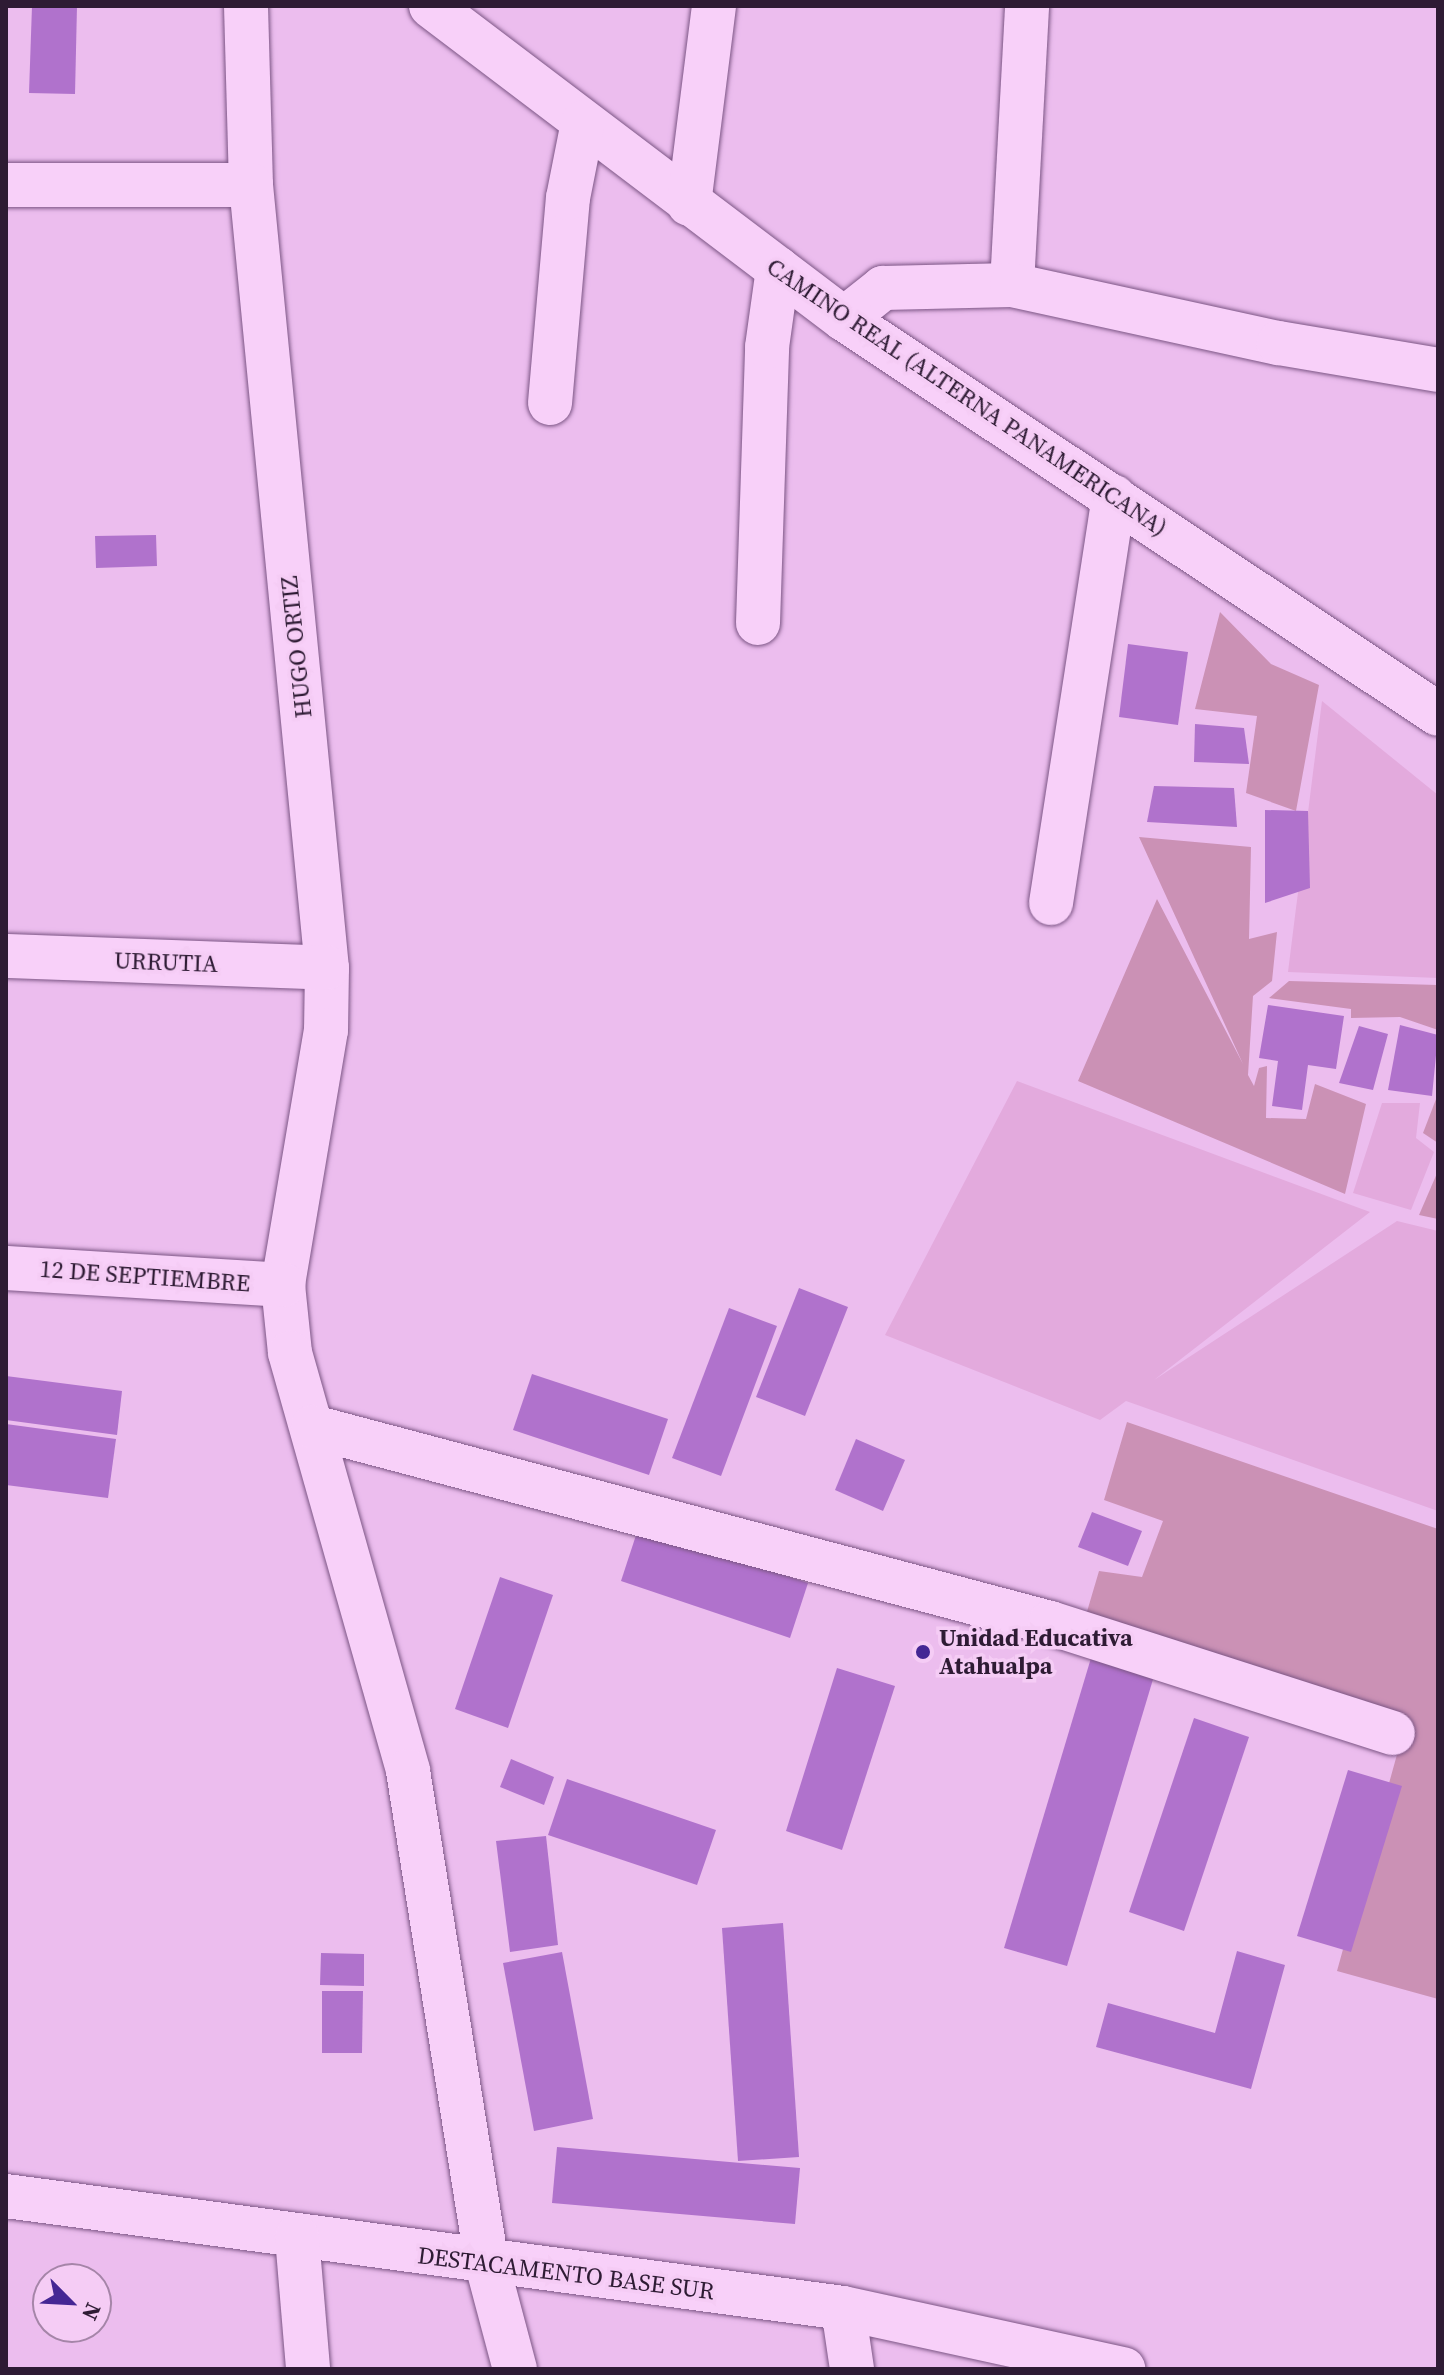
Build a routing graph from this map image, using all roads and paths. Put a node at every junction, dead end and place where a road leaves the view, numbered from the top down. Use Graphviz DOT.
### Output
graph roads {
  1 [pos="246,6"];
  2 [pos="431,6"];
  3 [pos="714,6"];
  4 [pos="1027,6"];
  5 [pos="583,122"];
  6 [pos="6,185"];
  7 [pos="251,185"];
  8 [pos="689,204"];
  9 [pos="778,269"];
  10 [pos="1012,285"];
  11 [pos="844,319"];
  12 [pos="1438,370"];
  13 [pos="550,403"];
  14 [pos="1114,497"];
  15 [pos="758,623"];
  16 [pos="1438,714"];
  17 [pos="1051,903"];
  18 [pos="6,956"];
  19 [pos="327,968"];
  20 [pos="6,1268"];
  21 [pos="283,1285"];
  22 [pos="313,1427"];
  23 [pos="1393,1733"];
  24 [pos="6,2196"];
  25 [pos="297,2237"];
  26 [pos="487,2264"];
  27 [pos="843,2308"];
  28 [pos="308,2369"];
  29 [pos="515,2369"];
  30 [pos="852,2369"];
  31 [pos="1123,2369"];
  1 -- 7 [label="street, HUGO ORTIZ"];
  2 -- 5 [label="street, CAMINO REAL (ALTERNA PANAMERICANA)"];
  3 -- 8 [label="street"];
  4 -- 10 [label="street"];
  5 -- 8 [label="street, CAMINO REAL (ALTERNA PANAMERICANA)"];
  5 -- 13 [label="street"];
  6 -- 7 [label="street"];
  7 -- 19 [label="street, HUGO ORTIZ"];
  8 -- 9 [label="street, CAMINO REAL (ALTERNA PANAMERICANA)"];
  9 -- 11 [label="street, CAMINO REAL (ALTERNA PANAMERICANA)"];
  9 -- 15 [label="street"];
  10 -- 11 [label="street"];
  10 -- 12 [label="street"];
  11 -- 14 [label="street, CAMINO REAL (ALTERNA PANAMERICANA)"];
  14 -- 16 [label="street, CAMINO REAL (ALTERNA PANAMERICANA)"];
  14 -- 17 [label="street"];
  18 -- 19 [label="street, URRUTIA"];
  19 -- 21 [label="street, HUGO ORTIZ"];
  20 -- 21 [label="street, 12 DE SEPTIEMBRE"];
  21 -- 22 [label="street, HUGO ORTIZ"];
  22 -- 23 [label="street"];
  22 -- 26 [label="street, HUGO ORTIZ"];
  24 -- 25 [label="street, DESTACAMENTO BASE SUR"];
  25 -- 26 [label="street, DESTACAMENTO BASE SUR"];
  25 -- 28 [label="street"];
  26 -- 27 [label="street, DESTACAMENTO BASE SUR"];
  26 -- 29 [label="street, HUGO ORTIZ"];
  27 -- 30 [label="street"];
  27 -- 31 [label="street, DESTACAMENTO BASE SUR"];
}
